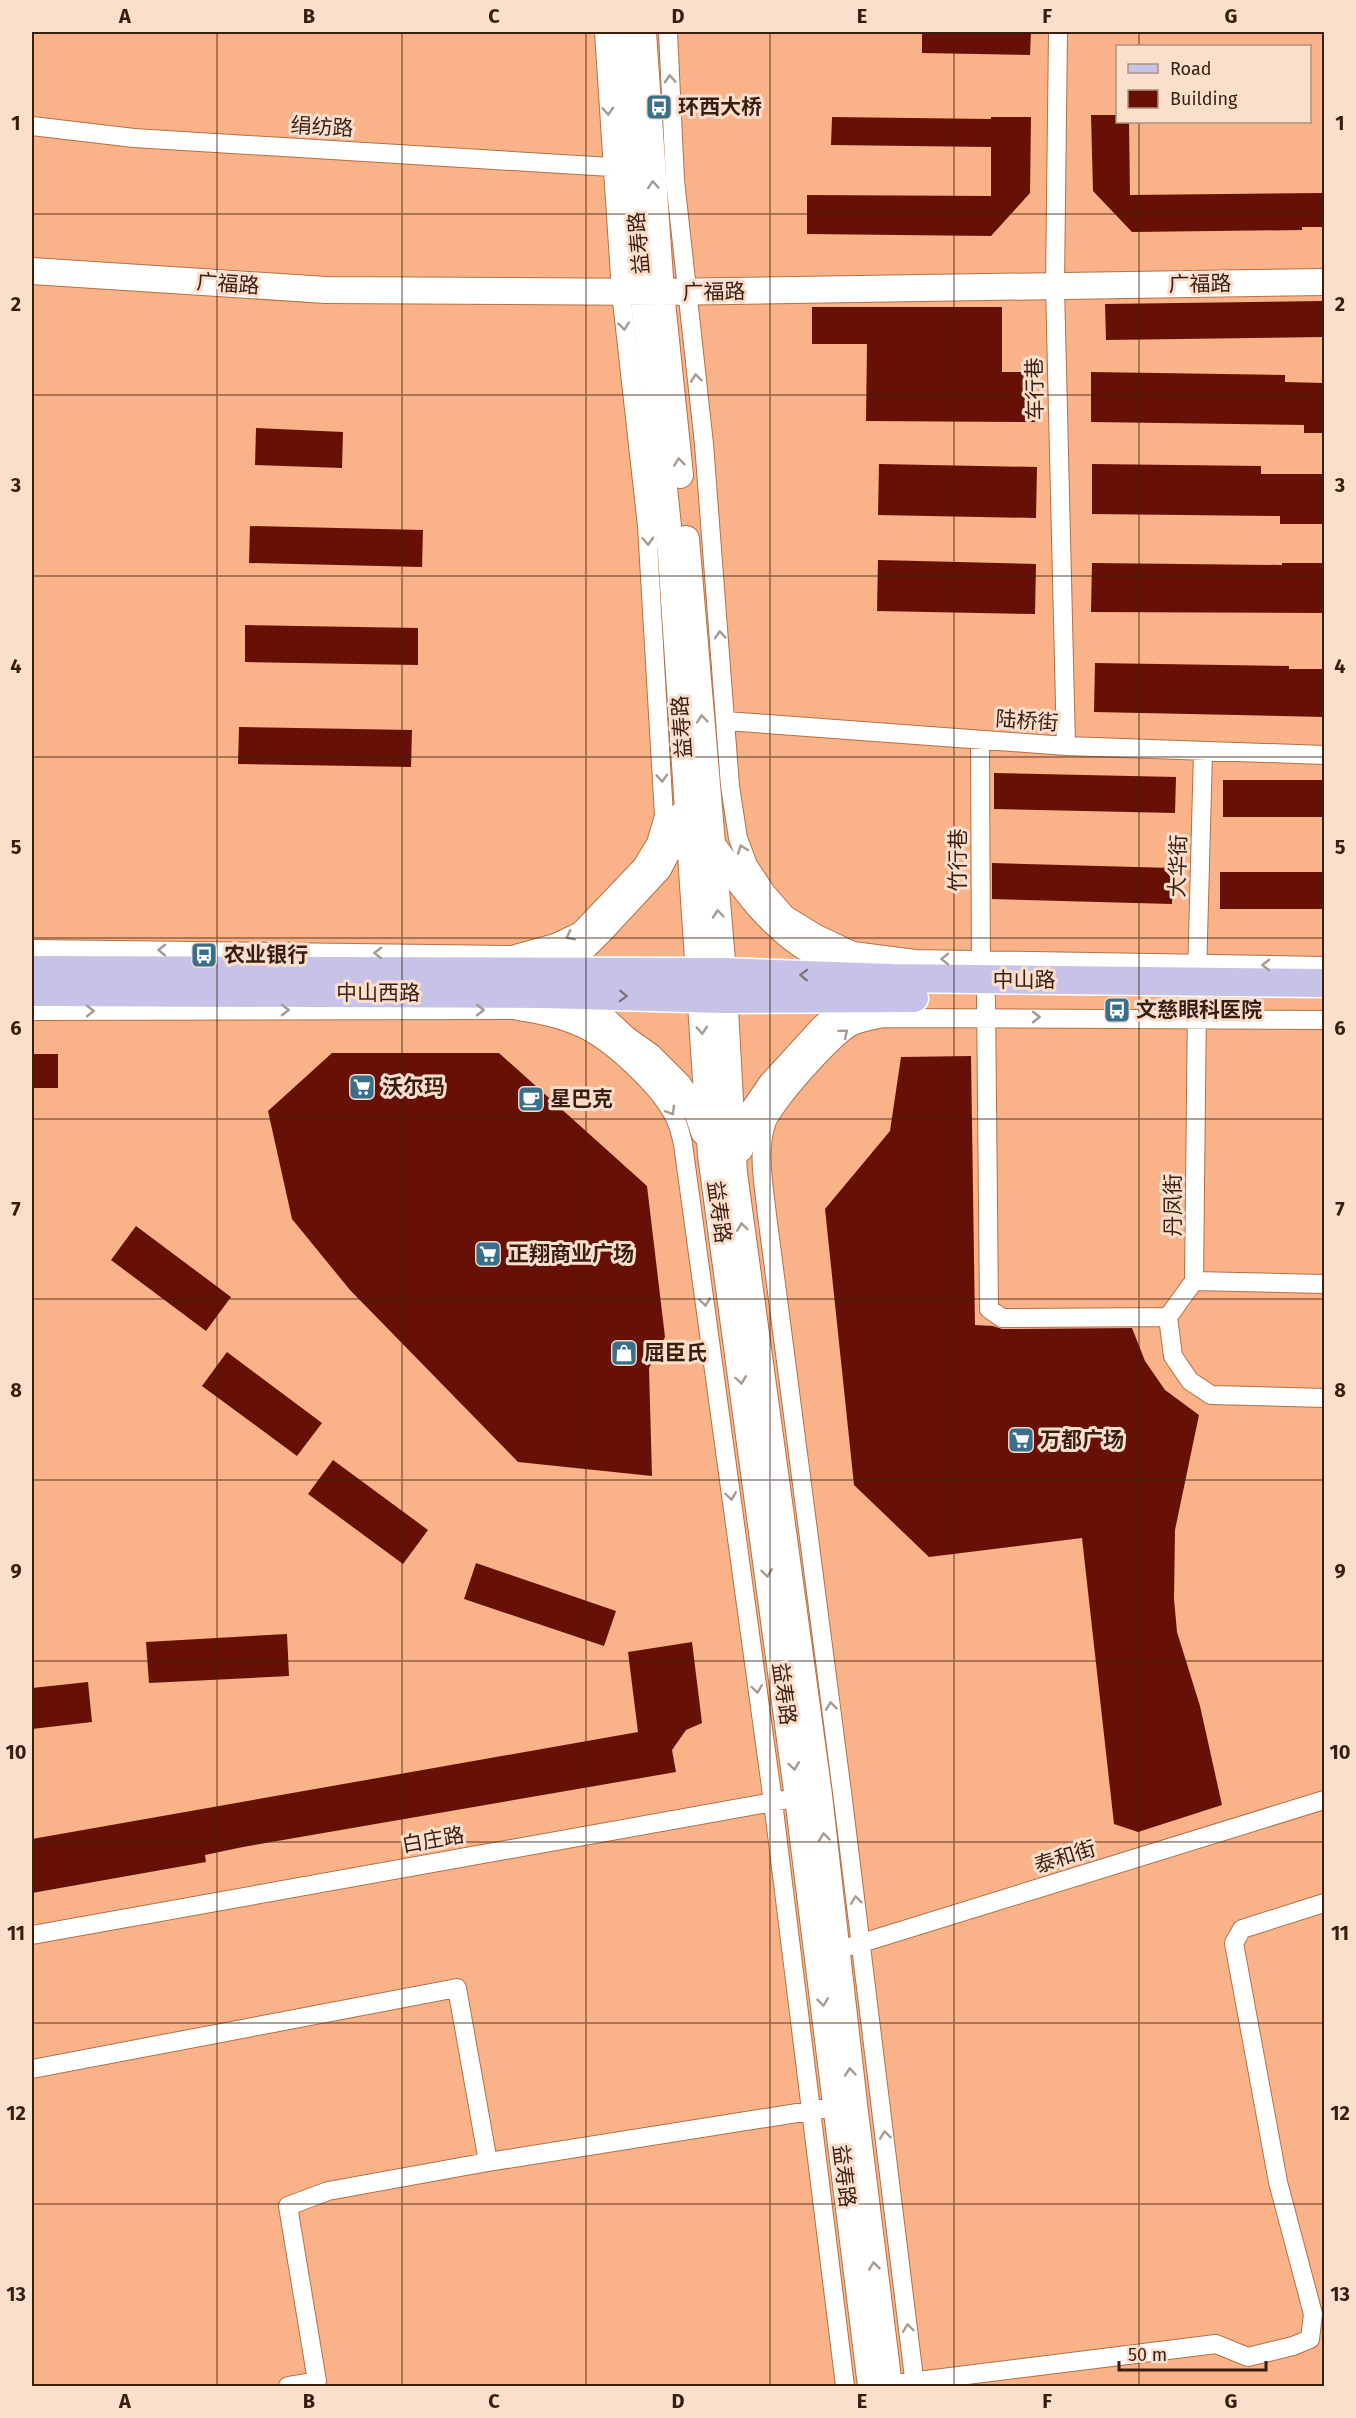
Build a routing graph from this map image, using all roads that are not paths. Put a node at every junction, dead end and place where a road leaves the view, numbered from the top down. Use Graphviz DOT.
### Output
graph roads {
  1 [pos="604,32"];
  2 [pos="625,32"];
  3 [pos="643,32"];
  4 [pos="668,32"];
  5 [pos="1058,32"];
  6 [pos="32,126"];
  7 [pos="611,167"];
  8 [pos="32,271"];
  9 [pos="1324,282"];
  10 [pos="1055,286"];
  11 [pos="653,292"];
  12 [pos="726,722"];
  13 [pos="980,740"];
  14 [pos="1066,746"];
  15 [pos="1203,752"];
  16 [pos="1324,755"];
  17 [pos="686,806"];
  18 [pos="712,846"];
  19 [pos="32,949"];
  20 [pos="1324,966"];
  21 [pos="32,970"];
  22 [pos="539,982"];
  23 [pos="1324,983"];
  24 [pos="711,985"];
  25 [pos="886,988"];
  26 [pos="984,988"];
  27 [pos="1197,991"];
  28 [pos="32,992"];
  29 [pos="1324,1002"];
  30 [pos="32,1011"];
  31 [pos="1324,1020"];
  32 [pos="711,1155"];
  33 [pos="734,1173"];
  34 [pos="1194,1281"];
  35 [pos="1324,1284"];
  36 [pos="1168,1317"];
  37 [pos="1324,1398"];
  38 [pos="820,1795"];
  39 [pos="772,1802"];
  40 [pos="1324,1803"];
  41 [pos="1324,1904"];
  42 [pos="32,1935"];
  43 [pos="839,1949"];
  44 [pos="32,2068"];
  45 [pos="845,2106"];
  46 [pos="811,2111"];
  47 [pos="488,2162"];
  48 [pos="915,2384"];
  49 [pos="288,2386"];
  50 [pos="845,2386"];
  51 [pos="883,2386"];
  1 -- 7 [label="street, one-way"];
  2 -- 11 [label="main road, 益寿路"];
  11 -- 3 [label="main road, 益寿路, one-way"];
  11 -- 4 [label="street, one-way"];
  5 -- 10 [label="street, 车行巷"];
  6 -- 7 [label="street, 绢纺路"];
  7 -- 11 [label="street"];
  8 -- 11 [label="main road, 广福路"];
  9 -- 10 [label="main road, 广福路"];
  10 -- 11 [label="main road, 广福路"];
  10 -- 14 [label="street, 车行巷"];
  12 -- 11 [label="street, one-way"];
  11 -- 17 [label="main road, 益寿路"];
  18 -- 11 [label="main road, 益寿路, one-way"];
  11 -- 19 [label="street, one-way"];
  12 -- 13 [label="street, 陆桥街"];
  26 -- 12 [label="street, one-way"];
  13 -- 14 [label="street, 陆桥街"];
  13 -- 26 [label="street, 竹行巷"];
  14 -- 15 [label="street, 陆桥街"];
  15 -- 16 [label="street, 陆桥街"];
  15 -- 27 [label="street, 大华街"];
  17 -- 22 [label="main road"];
  17 -- 24 [label="main road, 益寿路"];
  24 -- 18 [label="main road, 益寿路, one-way"];
  18 -- 25 [label="main road"];
  20 -- 27 [label="street, one-way"];
  21 -- 22 [label="main road, 中山西路"];
  22 -- 24 [label="main road, 中山西路"];
  22 -- 28 [label="main road, 中山西路"];
  22 -- 32 [label="main road"];
  23 -- 27 [label="main road, 中山路"];
  24 -- 25 [label="main road, 中山路"];
  24 -- 32 [label="main road, 益寿路, one-way"];
  24 -- 33 [label="main road, 益寿路"];
  25 -- 26 [label="main road, 中山路"];
  25 -- 33 [label="main road"];
  26 -- 27 [label="main road, 中山路"];
  26 -- 27 [label="street"];
  26 -- 36 [label="street, 竹行巷"];
  38 -- 26 [label="street, one-way"];
  27 -- 29 [label="main road, 中山路"];
  27 -- 31 [label="street"];
  27 -- 34 [label="street, 丹凤街"];
  30 -- 39 [label="street, one-way"];
  32 -- 38 [label="main road, 益寿路, one-way"];
  38 -- 33 [label="main road, 益寿路, one-way"];
  34 -- 35 [label="street"];
  34 -- 36 [label="street"];
  36 -- 37 [label="street"];
  38 -- 39 [label="street, 白庄路"];
  38 -- 43 [label="main road, 益寿路"];
  43 -- 38 [label="street, one-way"];
  39 -- 42 [label="street, 白庄路"];
  39 -- 46 [label="street"];
  40 -- 43 [label="street, 泰和街"];
  41 -- 48 [label="street"];
  43 -- 45 [label="main road, 益寿路"];
  48 -- 43 [label="street, one-way"];
  44 -- 47 [label="street"];
  45 -- 46 [label="street"];
  45 -- 51 [label="main road, 益寿路"];
  46 -- 47 [label="street"];
  46 -- 50 [label="street"];
  47 -- 49 [label="street"];
  48 -- 51 [label="street"];
}
